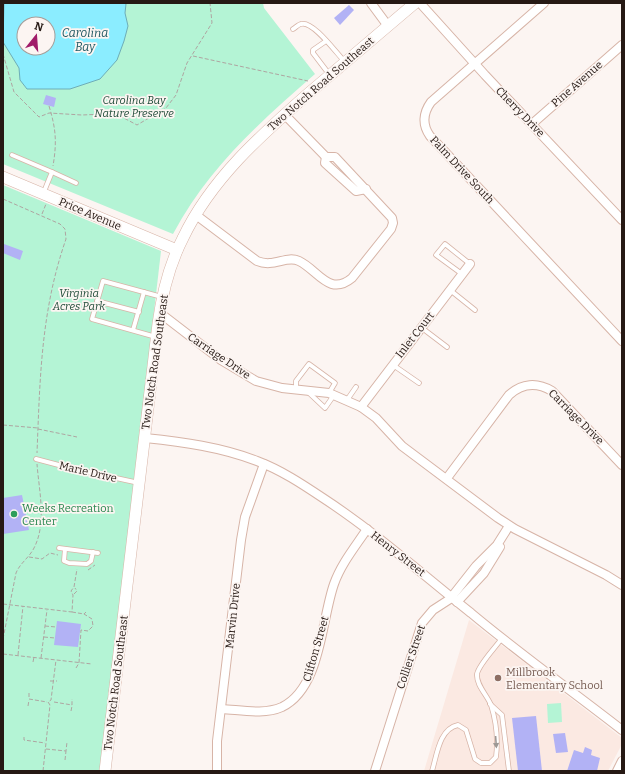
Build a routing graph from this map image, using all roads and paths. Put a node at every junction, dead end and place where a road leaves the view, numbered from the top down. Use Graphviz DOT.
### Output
graph roads {
  1 [pos="210,3"];
  2 [pos="371,3"];
  3 [pos="415,3"];
  4 [pos="420,3"];
  5 [pos="544,3"];
  6 [pos="388,26"];
  7 [pos="293,29"];
  8 [pos="326,41"];
  9 [pos="622,45"];
  10 [pos="3,54"];
  11 [pos="192,55"];
  12 [pos="345,63"];
  13 [pos="474,63"];
  14 [pos="330,75"];
  15 [pos="319,85"];
  16 [pos="49,106"];
  17 [pos="52,113"];
  18 [pos="285,115"];
  19 [pos="532,124"];
  20 [pos="12,155"];
  21 [pos="52,172"];
  22 [pos="3,177"];
  23 [pos="76,183"];
  24 [pos="42,194"];
  25 [pos="3,199"];
  26 [pos="196,215"];
  27 [pos="622,220"];
  28 [pos="177,250"];
  29 [pos="470,264"];
  30 [pos="462,274"];
  31 [pos="450,290"];
  32 [pos="144,292"];
  33 [pos="162,297"];
  34 [pos="97,301"];
  35 [pos="475,310"];
  36 [pos="139,312"];
  37 [pos="160,312"];
  38 [pos="422,327"];
  39 [pos="133,330"];
  40 [pos="156,337"];
  41 [pos="622,341"];
  42 [pos="447,347"];
  43 [pos="393,364"];
  44 [pos="419,383"];
  45 [pos="356,387"];
  46 [pos="296,390"];
  47 [pos="305,390"];
  48 [pos="332,394"];
  49 [pos="347,400"];
  50 [pos="361,407"];
  51 [pos="3,425"];
  52 [pos="38,428"];
  53 [pos="77,438"];
  54 [pos="145,438"];
  55 [pos="36,458"];
  56 [pos="264,464"];
  57 [pos="622,465"];
  58 [pos="447,478"];
  59 [pos="139,483"];
  60 [pos="512,528"];
  61 [pos="367,529"];
  62 [pos="59,548"];
  63 [pos="65,549"];
  64 [pos="77,569"];
  65 [pos="622,585"];
  66 [pos="74,588"];
  67 [pos="73,595"];
  68 [pos="454,599"];
  69 [pos="3,604"];
  70 [pos="10,605"];
  71 [pos="23,606"];
  72 [pos="47,609"];
  73 [pos="72,612"];
  74 [pos="86,612"];
  75 [pos="84,614"];
  76 [pos="45,626"];
  77 [pos="56,627"];
  78 [pos="43,637"];
  79 [pos="55,638"];
  80 [pos="502,638"];
  81 [pos="3,639"];
  82 [pos="3,654"];
  83 [pos="18,655"];
  84 [pos="34,657"];
  85 [pos="41,658"];
  86 [pos="56,660"];
  87 [pos="33,662"];
  88 [pos="79,663"];
  89 [pos="92,664"];
  90 [pos="76,668"];
  91 [pos="50,681"];
  92 [pos="53,681"];
  93 [pos="57,681"];
  94 [pos="29,693"];
  95 [pos="30,699"];
  96 [pos="72,699"];
  97 [pos="51,700"];
  98 [pos="48,702"];
  99 [pos="54,702"];
  100 [pos="490,704"];
  101 [pos="50,705"];
  102 [pos="72,705"];
  103 [pos="28,706"];
  104 [pos="222,709"];
  105 [pos="71,711"];
  106 [pos="622,730"];
  107 [pos="24,737"];
  108 [pos="24,740"];
  109 [pos="67,742"];
  110 [pos="24,744"];
  111 [pos="46,744"];
  112 [pos="45,749"];
  113 [pos="66,751"];
  114 [pos="66,760"];
  115 [pos="622,761"];
  116 [pos="41,763"];
  117 [pos="44,763"];
  118 [pos="43,771"];
  119 [pos="105,771"];
  120 [pos="217,771"];
  121 [pos="375,771"];
  122 [pos="432,771"];
  123 [pos="509,771"];
  124 [pos="617,771"];
  1 -- 11 [label="path"];
  2 -- 6 [label="street"];
  3 -- 6 [label="street, Two Notch Road Southeast"];
  4 -- 13 [label="street, Cherry Drive"];
  5 -- 13 [label="street, Palm Drive South"];
  6 -- 12 [label="street, Two Notch Road Southeast"];
  7 -- 8 [label="lane"];
  8 -- 12 [label="lane"];
  8 -- 14 [label="lane"];
  9 -- 19 [label="street, Pine Avenue"];
  10 -- 17 [label="path"];
  11 -- 15 [label="path"];
  11 -- 17 [label="path"];
  12 -- 14 [label="street, Two Notch Road Southeast"];
  13 -- 19 [label="street, Cherry Drive"];
  13 -- 41 [label="street, Palm Drive South"];
  14 -- 15 [label="street, Two Notch Road Southeast"];
  15 -- 18 [label="street, Two Notch Road Southeast"];
  16 -- 17 [label="path"];
  17 -- 21 [label="path"];
  18 -- 26 [label="street, Two Notch Road Southeast"];
  18 -- 26 [label="street"];
  19 -- 27 [label="street, Cherry Drive"];
  20 -- 21 [label="lane"];
  21 -- 23 [label="lane"];
  21 -- 24 [label="lane"];
  22 -- 24 [label="street, Price Avenue"];
  24 -- 28 [label="street, Price Avenue"];
  25 -- 52 [label="path"];
  26 -- 28 [label="street, Two Notch Road Southeast"];
  28 -- 33 [label="street, Two Notch Road Southeast"];
  29 -- 30 [label="street, Inlet Court"];
  29 -- 30 [label="lane"];
  30 -- 31 [label="street, Inlet Court"];
  31 -- 35 [label="lane"];
  31 -- 38 [label="street, Inlet Court"];
  32 -- 33 [label="lane"];
  32 -- 34 [label="lane"];
  32 -- 36 [label="lane"];
  33 -- 37 [label="street, Two Notch Road Southeast"];
  34 -- 36 [label="lane"];
  34 -- 39 [label="lane"];
  36 -- 39 [label="lane"];
  37 -- 40 [label="street, Two Notch Road Southeast"];
  37 -- 46 [label="street, Carriage Drive"];
  38 -- 42 [label="lane"];
  38 -- 43 [label="street, Inlet Court"];
  39 -- 40 [label="lane"];
  40 -- 54 [label="street, Two Notch Road Southeast"];
  43 -- 44 [label="lane"];
  43 -- 50 [label="street, Inlet Court"];
  45 -- 49 [label="lane"];
  46 -- 47 [label="street, Carriage Drive"];
  46 -- 48 [label="lane"];
  47 -- 48 [label="street, Carriage Drive"];
  47 -- 48 [label="lane"];
  48 -- 49 [label="street, Carriage Drive"];
  49 -- 50 [label="street, Carriage Drive"];
  50 -- 58 [label="street, Carriage Drive"];
  51 -- 52 [label="path"];
  52 -- 53 [label="path"];
  52 -- 55 [label="path"];
  54 -- 56 [label="street, Henry Street"];
  54 -- 59 [label="street, Two Notch Road Southeast"];
  55 -- 59 [label="lane, Marie Drive"];
  55 -- 70 [label="path"];
  56 -- 61 [label="street, Henry Street"];
  56 -- 104 [label="street, Marvin Drive"];
  57 -- 58 [label="street, Carriage Drive"];
  58 -- 60 [label="street, Carriage Drive"];
  59 -- 119 [label="street, Two Notch Road Southeast"];
  60 -- 65 [label="street, Carriage Drive"];
  60 -- 68 [label="street, Collier Street"];
  61 -- 68 [label="street, Henry Street"];
  61 -- 104 [label="street, Clifton Street"];
  62 -- 63 [label="lane"];
  63 -- 63 [label="lane"];
  64 -- 66 [label="path"];
  66 -- 67 [label="path"];
  66 -- 67 [label="path"];
  67 -- 73 [label="path"];
  68 -- 80 [label="street, Henry Street"];
  68 -- 121 [label="street, Collier Street"];
  69 -- 70 [label="path"];
  70 -- 71 [label="path"];
  70 -- 81 [label="path"];
  71 -- 72 [label="path"];
  71 -- 83 [label="path"];
  72 -- 73 [label="path"];
  72 -- 76 [label="path"];
  73 -- 75 [label="path"];
  74 -- 75 [label="path"];
  75 -- 88 [label="path"];
  76 -- 77 [label="path"];
  76 -- 78 [label="path"];
  78 -- 79 [label="path"];
  78 -- 85 [label="path"];
  80 -- 100 [label="lane"];
  80 -- 106 [label="street, Henry Street"];
  82 -- 83 [label="path"];
  83 -- 84 [label="path"];
  84 -- 85 [label="path"];
  84 -- 87 [label="path"];
  85 -- 86 [label="path"];
  86 -- 88 [label="path"];
  86 -- 92 [label="path"];
  88 -- 89 [label="path"];
  88 -- 90 [label="path"];
  91 -- 92 [label="path"];
  92 -- 93 [label="path"];
  92 -- 97 [label="path"];
  94 -- 95 [label="path"];
  95 -- 98 [label="path"];
  95 -- 103 [label="path"];
  96 -- 102 [label="path"];
  97 -- 98 [label="path"];
  97 -- 99 [label="path"];
  98 -- 101 [label="path"];
  99 -- 101 [label="path"];
  99 -- 102 [label="path"];
  100 -- 122 [label="lane, one-way"];
  100 -- 123 [label="lane"];
  101 -- 111 [label="path"];
  102 -- 105 [label="path"];
  104 -- 120 [label="street, Marvin Drive"];
  107 -- 108 [label="path"];
  108 -- 110 [label="path"];
  108 -- 111 [label="path"];
  109 -- 113 [label="path"];
  111 -- 112 [label="path"];
  112 -- 113 [label="path"];
  112 -- 117 [label="path"];
  113 -- 114 [label="path"];
  115 -- 124 [label="street"];
  116 -- 117 [label="path"];
  117 -- 118 [label="path"];
}
